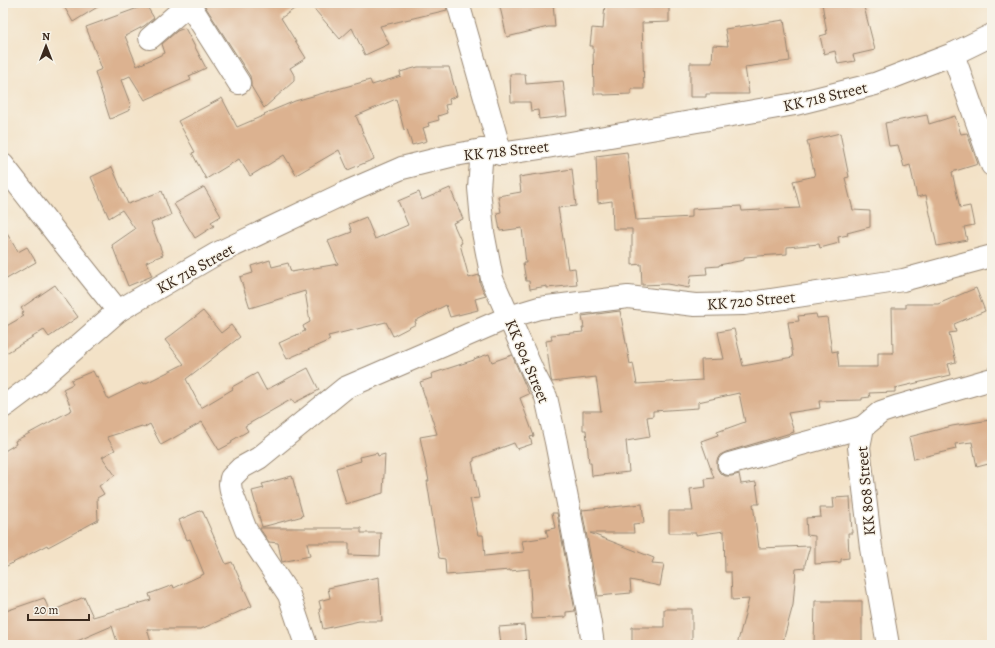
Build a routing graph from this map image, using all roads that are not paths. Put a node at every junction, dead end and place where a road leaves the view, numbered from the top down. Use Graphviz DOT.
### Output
graph roads {
  1 [pos="189,3"];
  2 [pos="458,3"];
  3 [pos="992,35"];
  4 [pos="150,38"];
  5 [pos="953,54"];
  6 [pos="239,83"];
  7 [pos="492,152"];
  8 [pos="3,165"];
  9 [pos="992,165"];
  10 [pos="992,256"];
  11 [pos="118,311"];
  12 [pos="509,317"];
  13 [pos="992,379"];
  14 [pos="3,407"];
  15 [pos="863,427"];
  16 [pos="729,464"];
  17 [pos="306,645"];
  18 [pos="593,645"];
  19 [pos="888,645"];
  1 -- 4 [label="street"];
  1 -- 6 [label="street"];
  2 -- 7 [label="street, KK 804 Street"];
  3 -- 5 [label="street, KK 718 Street"];
  5 -- 7 [label="street, KK 718 Street"];
  5 -- 9 [label="street"];
  7 -- 11 [label="street, KK 718 Street"];
  7 -- 12 [label="street, KK 804 Street"];
  8 -- 11 [label="street"];
  10 -- 12 [label="street, KK 720 Street"];
  11 -- 14 [label="street, KK 718 Street"];
  12 -- 17 [label="street, KK 720 Street"];
  12 -- 18 [label="street, KK 804 Street"];
  13 -- 15 [label="street, KK 808 Street"];
  15 -- 16 [label="street"];
  15 -- 19 [label="street, KK 808 Street"];
}
